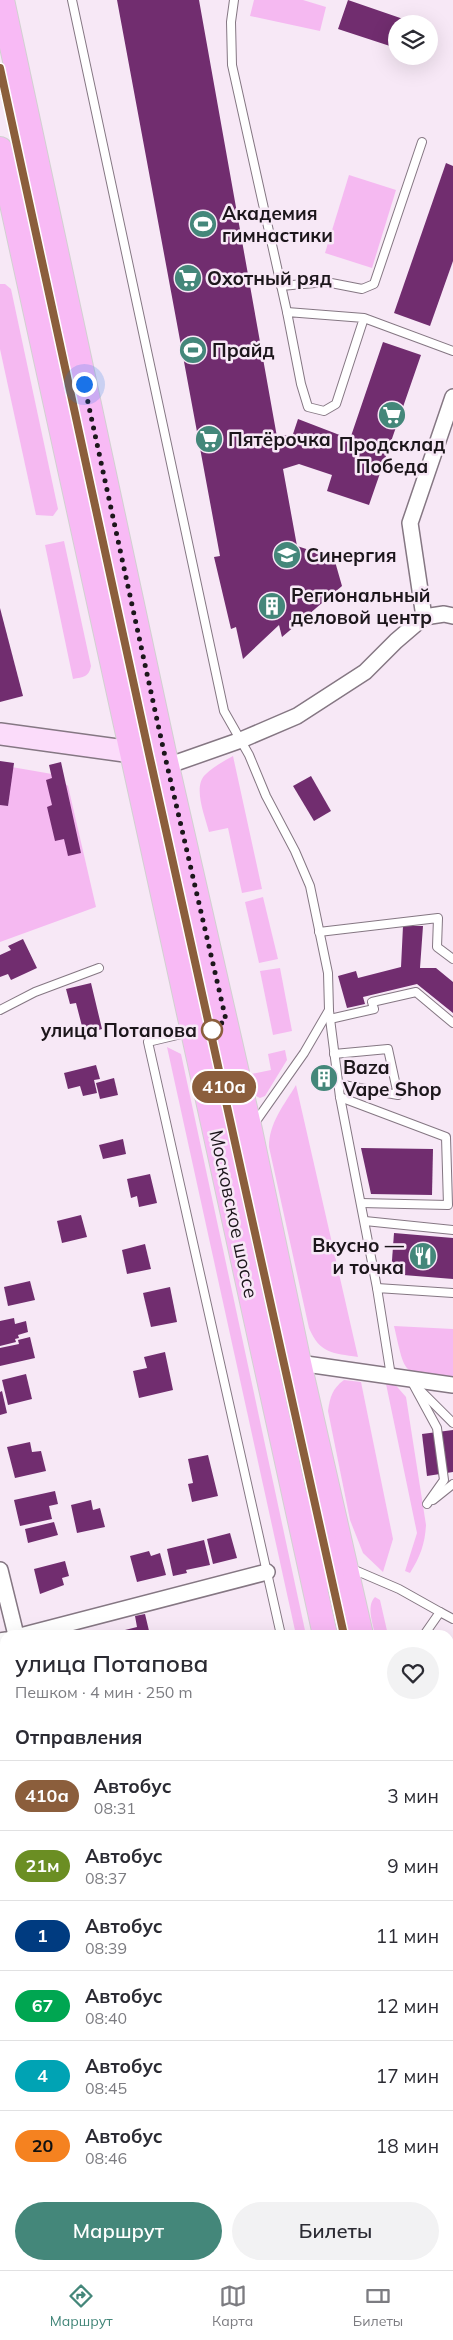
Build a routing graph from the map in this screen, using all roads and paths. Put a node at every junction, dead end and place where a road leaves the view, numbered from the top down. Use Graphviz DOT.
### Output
graph roads {
  1 [pos="2,0"];
  2 [pos="72,0"];
  3 [pos="234,0"];
  4 [pos="1,80"];
  5 [pos="422,142"];
  6 [pos="0,149"];
  7 [pos="281,286"];
  8 [pos="287,312"];
  9 [pos="364,318"];
  10 [pos="453,351"];
  11 [pos="453,397"];
  12 [pos="453,616"];
  13 [pos="424,617"];
  14 [pos="0,734"];
  15 [pos="242,740"];
  16 [pos="149,758"];
  17 [pos="319,932"];
  18 [pos="453,959"];
  19 [pos="99,968"];
  20 [pos="0,1010"];
  21 [pos="329,1015"];
  22 [pos="453,1023"];
  23 [pos="194,1031"];
  24 [pos="334,1054"];
  25 [pos="338,1084"];
  26 [pos="340,1097"];
  27 [pos="250,1130"];
  28 [pos="361,1202"];
  29 [pos="365,1221"];
  30 [pos="453,1230"];
  31 [pos="377,1288"];
  32 [pos="453,1293"];
  33 [pos="299,1363"];
  34 [pos="391,1376"];
  35 [pos="453,1385"];
  36 [pos="453,1423"];
  37 [pos="453,1484"];
  38 [pos="346,1567"];
  39 [pos="0,1570"];
  40 [pos="267,1572"];
  41 [pos="440,1612"];
  42 [pos="453,1619"];
  43 [pos="15,1630"];
  44 [pos="43,1630"];
  45 [pos="280,1630"];
  46 [pos="324,1630"];
  47 [pos="343,1630"];
  48 [pos="360,1630"];
  49 [pos="427,1630"];
  1 -- 16 [label="main road, Московское шоссе"];
  2 -- 15 [label="lane"];
  3 -- 7 [label="lane"];
  4 -- 16 [label="main road, Московское шоссе"];
  5 -- 7 [label="lane"];
  6 -- 16 [label="main road, Московское шоссе"];
  7 -- 8 [label="lane"];
  8 -- 9 [label="lane"];
  8 -- 9 [label="lane"];
  9 -- 10 [label="lane"];
  11 -- 13 [label="street"];
  12 -- 13 [label="street"];
  13 -- 15 [label="street"];
  14 -- 16 [label="street"];
  15 -- 16 [label="street"];
  15 -- 17 [label="lane"];
  16 -- 23 [label="main road, Московское шоссе"];
  16 -- 27 [label="main road, Московское шоссе"];
  16 -- 47 [label="main road, Московское шоссе"];
  17 -- 18 [label="lane"];
  17 -- 21 [label="lane"];
  19 -- 20 [label="lane"];
  21 -- 22 [label="lane"];
  21 -- 24 [label="lane"];
  21 -- 27 [label="lane"];
  23 -- 40 [label="lane"];
  23 -- 46 [label="main road, Московское шоссе"];
  24 -- 25 [label="lane"];
  24 -- 25 [label="lane"];
  25 -- 26 [label="lane"];
  26 -- 28 [label="lane"];
  26 -- 28 [label="lane"];
  27 -- 33 [label="main road, Московское шоссе"];
  28 -- 29 [label="lane"];
  29 -- 30 [label="lane"];
  29 -- 31 [label="lane"];
  31 -- 32 [label="lane"];
  31 -- 34 [label="lane"];
  33 -- 34 [label="street"];
  33 -- 38 [label="main road, Московское шоссе"];
  34 -- 35 [label="street"];
  36 -- 37 [label="lane"];
  38 -- 41 [label="lane"];
  38 -- 48 [label="main road, Московское шоссе"];
  39 -- 43 [label="street"];
  40 -- 44 [label="street"];
  40 -- 45 [label="lane"];
  41 -- 42 [label="lane"];
  41 -- 49 [label="lane"];
}
